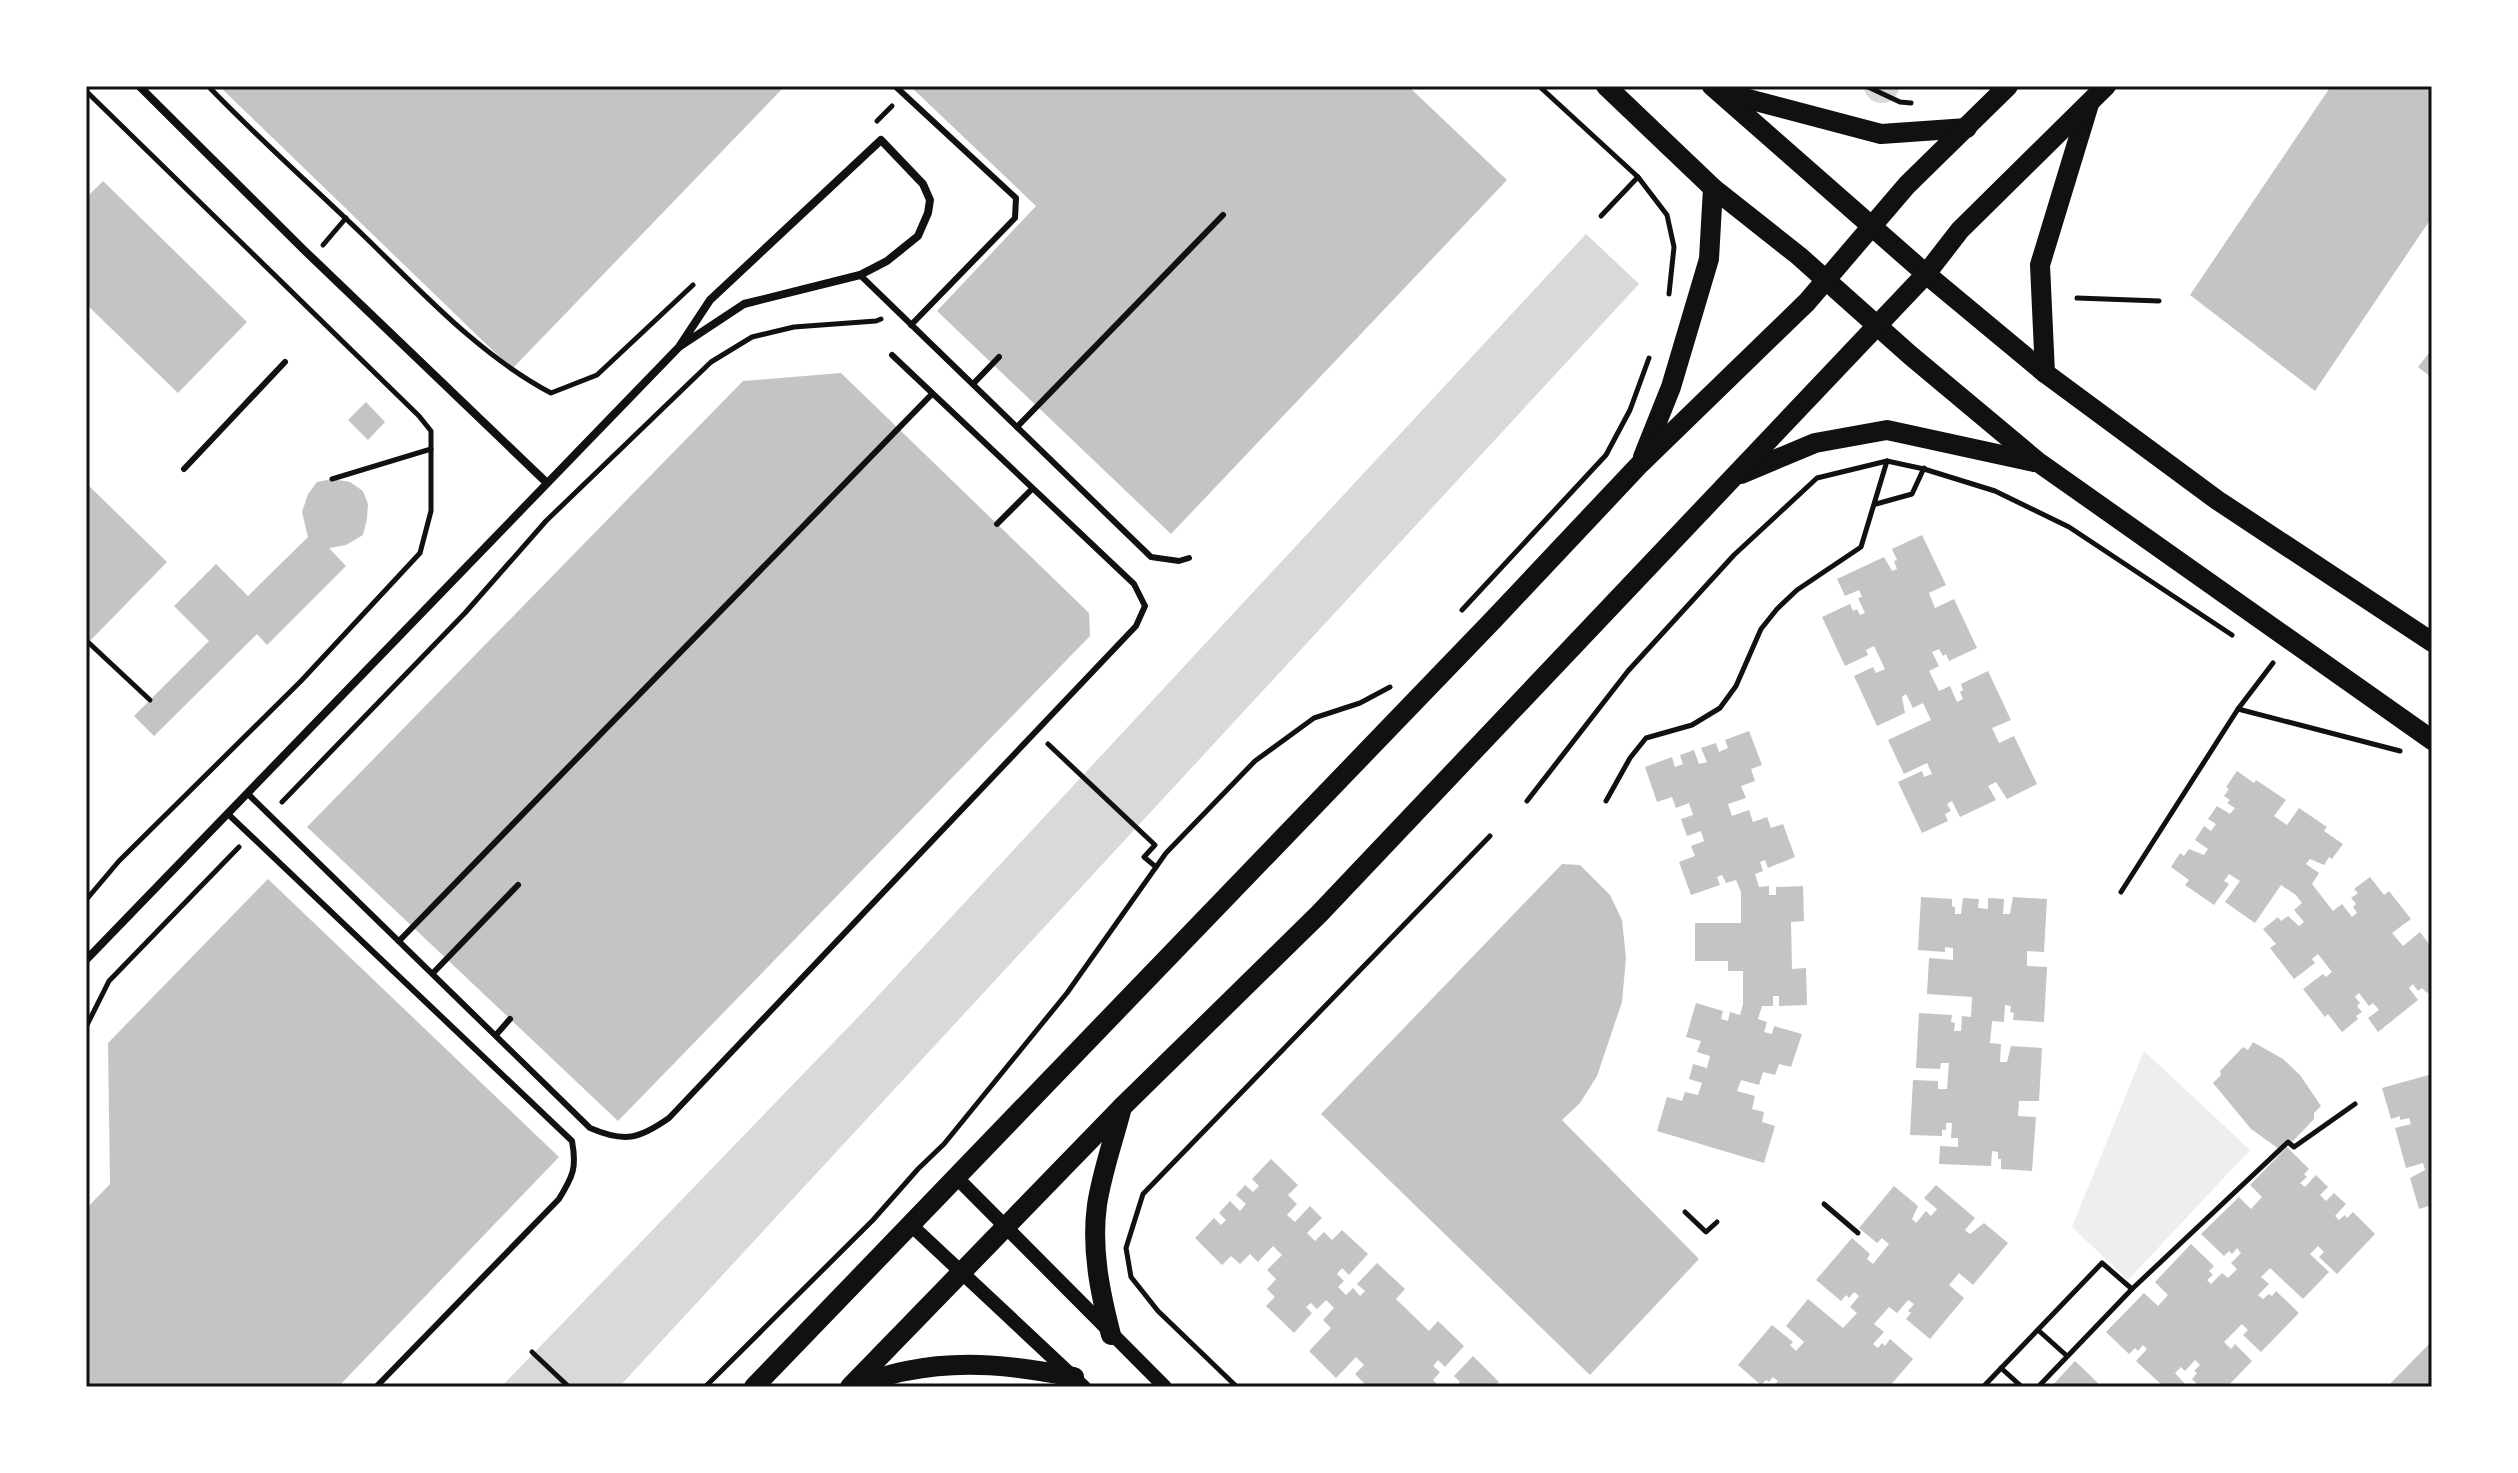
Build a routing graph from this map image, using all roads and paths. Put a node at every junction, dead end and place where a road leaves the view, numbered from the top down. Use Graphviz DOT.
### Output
graph roads {
  1 [pos="139,86"];
  2 [pos="208,86"];
  3 [pos="895,86"];
  4 [pos="1539,86"];
  5 [pos="1606,86"];
  6 [pos="1866,86"];
  7 [pos="2008,86"];
  8 [pos="2106,86"];
  9 [pos="1715,89"];
  10 [pos="86,91"];
  11 [pos="1915,103"];
  12 [pos="2089,104"];
  13 [pos="1967,128"];
  14 [pos="1638,177"];
  15 [pos="1713,188"];
  16 [pos="1223,215"];
  17 [pos="1601,216"];
  18 [pos="346,218"];
  19 [pos="1872,226"];
  20 [pos="312,258"];
  21 [pos="1926,274"];
  22 [pos="860,275"];
  23 [pos="1825,280"];
  24 [pos="1669,295"];
  25 [pos="2077,298"];
  26 [pos="2159,301"];
  27 [pos="911,325"];
  28 [pos="1877,326"];
  29 [pos="679,347"];
  30 [pos="1651,354"];
  31 [pos="892,355"];
  32 [pos="999,357"];
  33 [pos="285,362"];
  34 [pos="2045,373"];
  35 [pos="973,384"];
  36 [pos="551,393"];
  37 [pos="931,395"];
  38 [pos="1017,427"];
  39 [pos="1932,440"];
  40 [pos="431,449"];
  41 [pos="1887,461"];
  42 [pos="2038,462"];
  43 [pos="1640,464"];
  44 [pos="184,469"];
  45 [pos="1924,469"];
  46 [pos="1734,478"];
  47 [pos="332,479"];
  48 [pos="547,483"];
  49 [pos="1032,489"];
  50 [pos="565,502"];
  51 [pos="1875,504"];
  52 [pos="997,524"];
  53 [pos="1189,558"];
  54 [pos="1456,617"];
  55 [pos="2234,636"];
  56 [pos="2432,642"];
  57 [pos="89,643"];
  58 [pos="2285,671"];
  59 [pos="1394,685"];
  60 [pos="150,700"];
  61 [pos="2238,709"];
  62 [pos="1035,732"];
  63 [pos="2387,737"];
  64 [pos="2432,740"];
  65 [pos="248,794"];
  66 [pos="1527,801"];
  67 [pos="1606,801"];
  68 [pos="228,814"];
  69 [pos="270,815"];
  70 [pos="250,835"];
  71 [pos="1490,836"];
  72 [pos="1156,867"];
  73 [pos="518,885"];
  74 [pos="2121,892"];
  75 [pos="86,900"];
  76 [pos="399,941"];
  77 [pos="89,960"];
  78 [pos="433,973"];
  79 [pos="510,1019"];
  80 [pos="86,1027"];
  81 [pos="496,1035"];
  82 [pos="2355,1104"];
  83 [pos="1122,1107"];
  84 [pos="956,1177"];
  85 [pos="1824,1204"];
  86 [pos="1685,1212"];
  87 [pos="1717,1222"];
  88 [pos="911,1225"];
  89 [pos="1007,1225"];
  90 [pos="1858,1233"];
  91 [pos="961,1273"];
  92 [pos="2132,1289"];
  93 [pos="2038,1330"];
  94 [pos="1111,1335"];
  95 [pos="532,1352"];
  96 [pos="2067,1356"];
  97 [pos="2001,1368"];
  98 [pos="1079,1382"];
  99 [pos="376,1387"];
  100 [pos="569,1387"];
  101 [pos="705,1387"];
  102 [pos="754,1387"];
  103 [pos="851,1387"];
  104 [pos="1165,1387"];
  105 [pos="1237,1387"];
  106 [pos="1983,1387"];
  107 [pos="2022,1387"];
  108 [pos="2038,1387"];
  1 -- 20 [label="street"];
  2 -- 18 [label="path"];
  3 -- 27 [label="lane"];
  4 -- 14 [label="path"];
  5 -- 15 [label="main road"];
  6 -- 11 [label="path"];
  7 -- 13 [label="main road"];
  8 -- 12 [label="main road"];
  9 -- 13 [label="main road"];
  9 -- 19 [label="main road"];
  10 -- 40 [label="path"];
  12 -- 21 [label="main road"];
  12 -- 34 [label="main road"];
  13 -- 19 [label="main road"];
  14 -- 17 [label="path"];
  14 -- 24 [label="path"];
  15 -- 23 [label="main road"];
  15 -- 43 [label="main road"];
  16 -- 38 [label="lane"];
  18 -- 20 [label="path"];
  18 -- 36 [label="path"];
  19 -- 21 [label="main road"];
  19 -- 23 [label="main road"];
  20 -- 48 [label="street"];
  21 -- 28 [label="main road"];
  21 -- 34 [label="main road"];
  22 -- 27 [label="lane"];
  22 -- 29 [label="street"];
  22 -- 29 [label="street"];
  23 -- 28 [label="main road"];
  23 -- 43 [label="main road"];
  25 -- 26 [label="path"];
  27 -- 35 [label="lane"];
  28 -- 42 [label="main road"];
  28 -- 46 [label="main road"];
  29 -- 48 [label="street"];
  30 -- 54 [label="path"];
  31 -- 37 [label="lane"];
  32 -- 35 [label="lane"];
  33 -- 44 [label="lane"];
  34 -- 56 [label="main road"];
  35 -- 38 [label="lane"];
  37 -- 49 [label="lane"];
  37 -- 76 [label="lane"];
  38 -- 53 [label="lane"];
  39 -- 42 [label="main road"];
  39 -- 45 [label="path"];
  39 -- 46 [label="main road"];
  40 -- 47 [label="path"];
  40 -- 75 [label="path"];
  41 -- 45 [label="path"];
  41 -- 51 [label="path"];
  41 -- 66 [label="path"];
  42 -- 64 [label="main road"];
  43 -- 84 [label="main road"];
  45 -- 51 [label="path"];
  45 -- 55 [label="path"];
  46 -- 83 [label="main road"];
  48 -- 65 [label="street"];
  49 -- 52 [label="lane"];
  49 -- 62 [label="lane"];
  50 -- 69 [label="path"];
  51 -- 67 [label="path"];
  57 -- 60 [label="path"];
  58 -- 61 [label="path"];
  59 -- 72 [label="path"];
  61 -- 63 [label="path"];
  61 -- 74 [label="path"];
  62 -- 72 [label="path"];
  62 -- 81 [label="lane"];
  65 -- 68 [label="street"];
  65 -- 69 [label="lane"];
  68 -- 70 [label="lane"];
  68 -- 77 [label="street"];
  69 -- 76 [label="lane"];
  70 -- 80 [label="path"];
  70 -- 99 [label="lane"];
  71 -- 105 [label="path"];
  72 -- 101 [label="path"];
  73 -- 78 [label="lane"];
  76 -- 78 [label="lane"];
  78 -- 81 [label="lane"];
  79 -- 81 [label="lane"];
  82 -- 92 [label="path"];
  83 -- 89 [label="main road"];
  83 -- 94 [label="main road"];
  84 -- 88 [label="main road"];
  84 -- 89 [label="street"];
  85 -- 90 [label="path"];
  86 -- 87 [label="path"];
  88 -- 91 [label="street"];
  88 -- 102 [label="main road"];
  89 -- 91 [label="main road"];
  89 -- 94 [label="street"];
  91 -- 98 [label="street"];
  91 -- 103 [label="main road"];
  92 -- 93 [label="path"];
  92 -- 96 [label="path"];
  93 -- 96 [label="path"];
  93 -- 97 [label="path"];
  94 -- 104 [label="street"];
  95 -- 100 [label="path"];
  96 -- 108 [label="path"];
  97 -- 106 [label="path"];
  97 -- 107 [label="path"];
  98 -- 103 [label="main road"];
}
